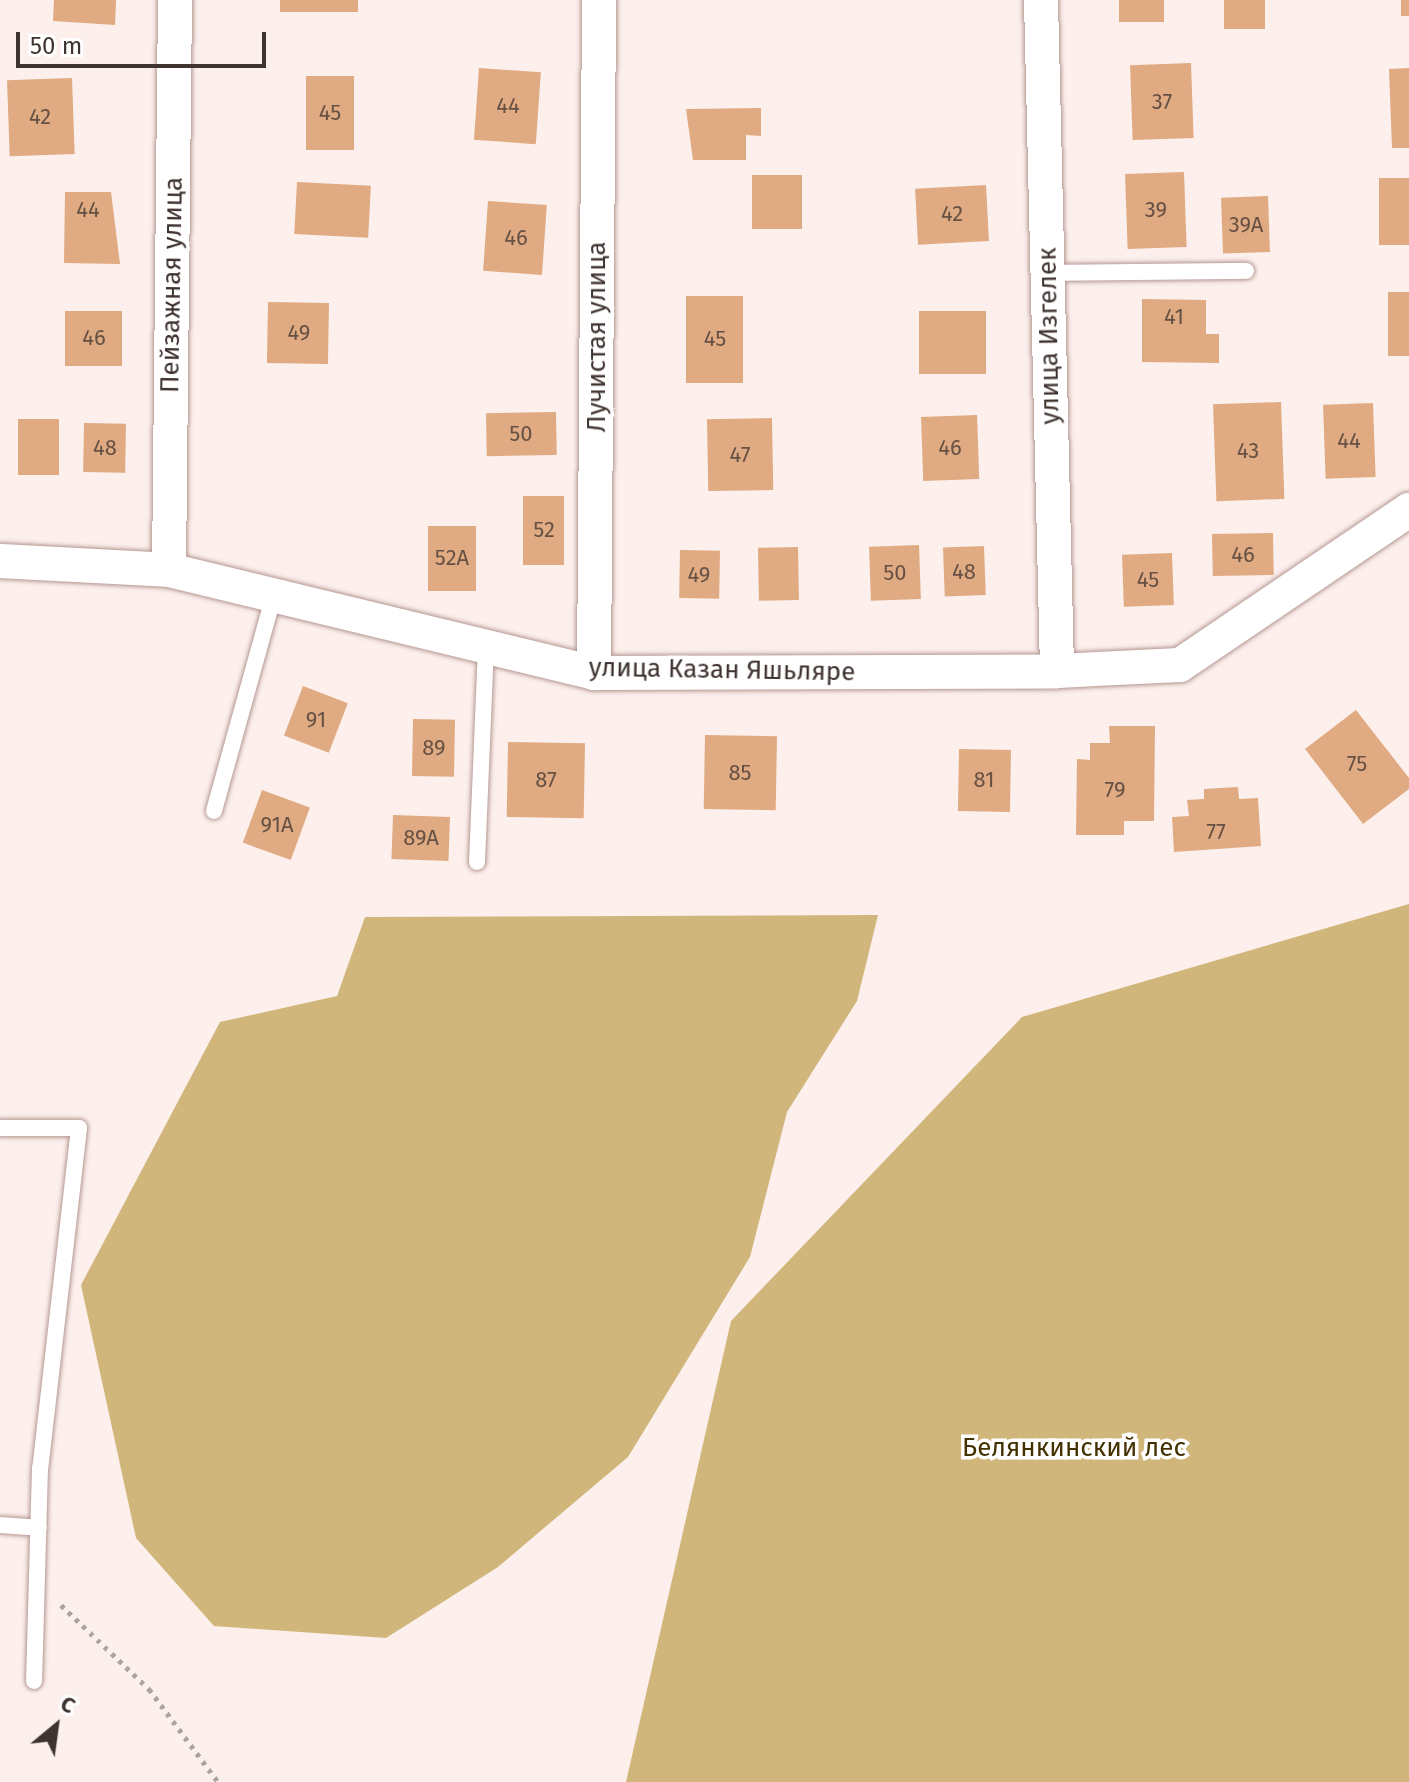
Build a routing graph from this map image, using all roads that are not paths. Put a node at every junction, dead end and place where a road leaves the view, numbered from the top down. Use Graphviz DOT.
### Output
graph roads {
  1 [pos="175,0"];
  2 [pos="599,0"];
  3 [pos="1041,0"];
  4 [pos="1246,271"];
  5 [pos="1048,273"];
  6 [pos="1409,510"];
  7 [pos="0,561"];
  8 [pos="169,570"];
  9 [pos="274,595"];
  10 [pos="486,647"];
  11 [pos="1057,671"];
  12 [pos="594,673"];
  13 [pos="214,811"];
  14 [pos="477,862"];
  15 [pos="0,1128"];
  16 [pos="0,1525"];
  17 [pos="39,1528"];
  18 [pos="34,1681"];
  1 -- 8 [label="street, Пейзажная улица"];
  2 -- 12 [label="street, Лучистая улица"];
  3 -- 5 [label="street, улица Изгелек"];
  4 -- 5 [label="lane"];
  5 -- 11 [label="street, улица Изгелек"];
  6 -- 11 [label="street, улица Казан Яшьляре"];
  7 -- 8 [label="street, улица Казан Яшьляре"];
  8 -- 9 [label="street, улица Казан Яшьляре"];
  9 -- 10 [label="street, улица Казан Яшьляре"];
  9 -- 13 [label="lane"];
  10 -- 12 [label="street, улица Казан Яшьляре"];
  10 -- 14 [label="lane"];
  11 -- 12 [label="street, улица Казан Яшьляре"];
  15 -- 17 [label="lane"];
  16 -- 17 [label="lane"];
  17 -- 18 [label="lane"];
}
